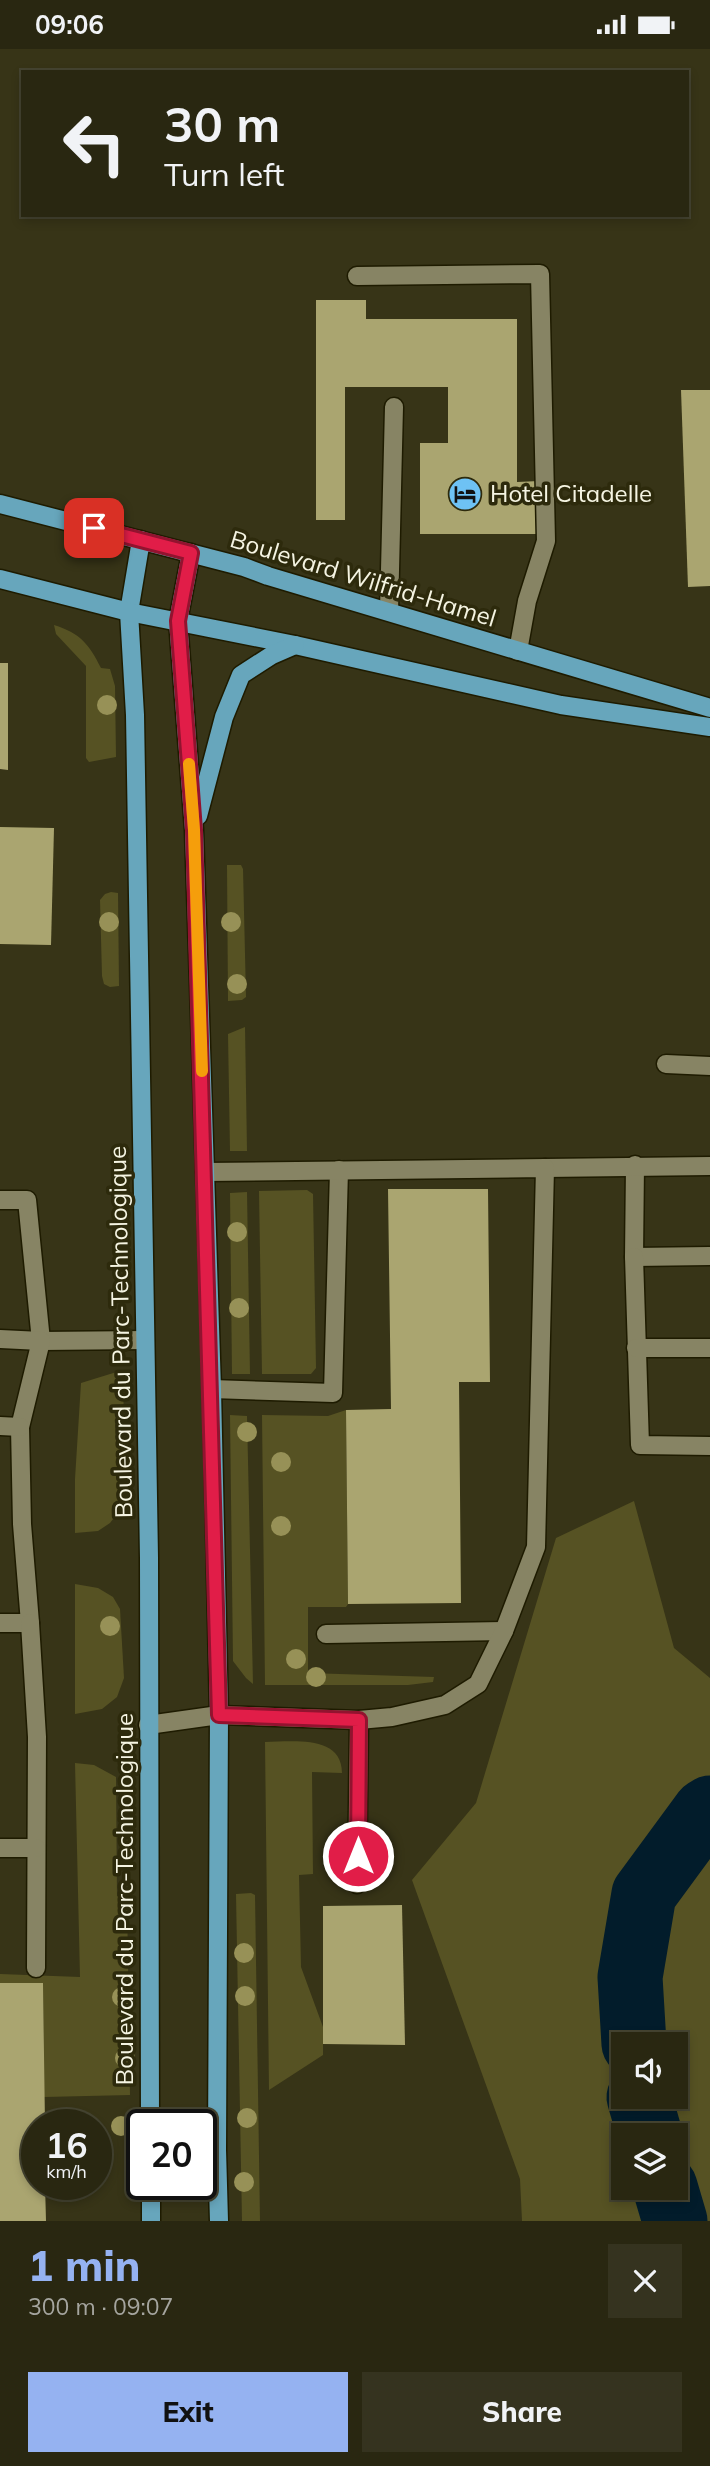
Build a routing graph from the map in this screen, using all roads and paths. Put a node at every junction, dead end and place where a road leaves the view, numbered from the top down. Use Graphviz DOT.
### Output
graph roads {
  1 [pos="358,276"];
  2 [pos="394,407"];
  3 [pos="0,504"];
  4 [pos="141,540"];
  5 [pos="191,553"];
  6 [pos="0,579"];
  7 [pos="389,611"];
  8 [pos="129,612"];
  9 [pos="178,621"];
  10 [pos="295,645"];
  11 [pos="518,651"];
  12 [pos="710,708"];
  13 [pos="710,727"];
  14 [pos="194,830"];
  15 [pos="666,1063"];
  16 [pos="710,1066"];
  17 [pos="635,1165"];
  18 [pos="710,1166"];
  19 [pos="545,1168"];
  20 [pos="338,1170"];
  21 [pos="205,1172"];
  22 [pos="0,1199"];
  23 [pos="710,1256"];
  24 [pos="634,1257"];
  25 [pos="0,1339"];
  26 [pos="145,1340"];
  27 [pos="41,1341"];
  28 [pos="636,1347"];
  29 [pos="710,1348"];
  30 [pos="212,1389"];
  31 [pos="0,1426"];
  32 [pos="20,1427"];
  33 [pos="710,1446"];
  34 [pos="0,1623"];
  35 [pos="30,1623"];
  36 [pos="504,1631"];
  37 [pos="326,1634"];
  38 [pos="219,1715"];
  39 [pos="359,1720"];
  40 [pos="148,1725"];
  41 [pos="0,1848"];
  42 [pos="36,1848"];
  43 [pos="357,1884"];
  44 [pos="36,1968"];
  45 [pos="150,2109"];
  46 [pos="151,2200"];
  47 [pos="151,2221"];
  48 [pos="219,2221"];
  1 -- 11 [label="lane"];
  2 -- 7 [label="lane"];
  3 -- 4 [label="main road, Boulevard Wilfrid-Hamel"];
  4 -- 5 [label="main road, Boulevard Wilfrid-Hamel"];
  4 -- 8 [label="main road, Boulevard du Parc-Technologique"];
  5 -- 7 [label="main road, Boulevard Wilfrid-Hamel"];
  5 -- 9 [label="main road"];
  6 -- 8 [label="main road"];
  7 -- 11 [label="main road, Boulevard Wilfrid-Hamel"];
  8 -- 9 [label="main road"];
  8 -- 26 [label="main road, Boulevard du Parc-Technologique"];
  9 -- 10 [label="main road"];
  9 -- 14 [label="main road"];
  10 -- 13 [label="main road"];
  10 -- 14 [label="main road"];
  11 -- 12 [label="main road, Boulevard Wilfrid-Hamel"];
  14 -- 21 [label="main road"];
  15 -- 16 [label="lane"];
  17 -- 18 [label="lane"];
  17 -- 19 [label="lane"];
  17 -- 24 [label="lane"];
  19 -- 20 [label="lane"];
  19 -- 36 [label="lane"];
  20 -- 21 [label="lane"];
  20 -- 30 [label="lane"];
  21 -- 30 [label="main road"];
  22 -- 27 [label="lane"];
  23 -- 24 [label="lane"];
  24 -- 28 [label="lane"];
  25 -- 27 [label="lane"];
  26 -- 27 [label="lane"];
  26 -- 40 [label="main road, Boulevard du Parc-Technologique"];
  27 -- 32 [label="lane"];
  28 -- 29 [label="lane"];
  28 -- 33 [label="lane"];
  30 -- 38 [label="main road"];
  31 -- 32 [label="lane"];
  32 -- 35 [label="lane"];
  34 -- 35 [label="lane"];
  35 -- 42 [label="lane"];
  36 -- 37 [label="lane"];
  36 -- 39 [label="lane"];
  38 -- 39 [label="lane"];
  38 -- 40 [label="lane"];
  38 -- 48 [label="main road"];
  39 -- 43 [label="lane"];
  40 -- 45 [label="main road, Boulevard du Parc-Technologique"];
  41 -- 42 [label="lane"];
  42 -- 44 [label="lane"];
  46 -- 47 [label="main road"];
}
